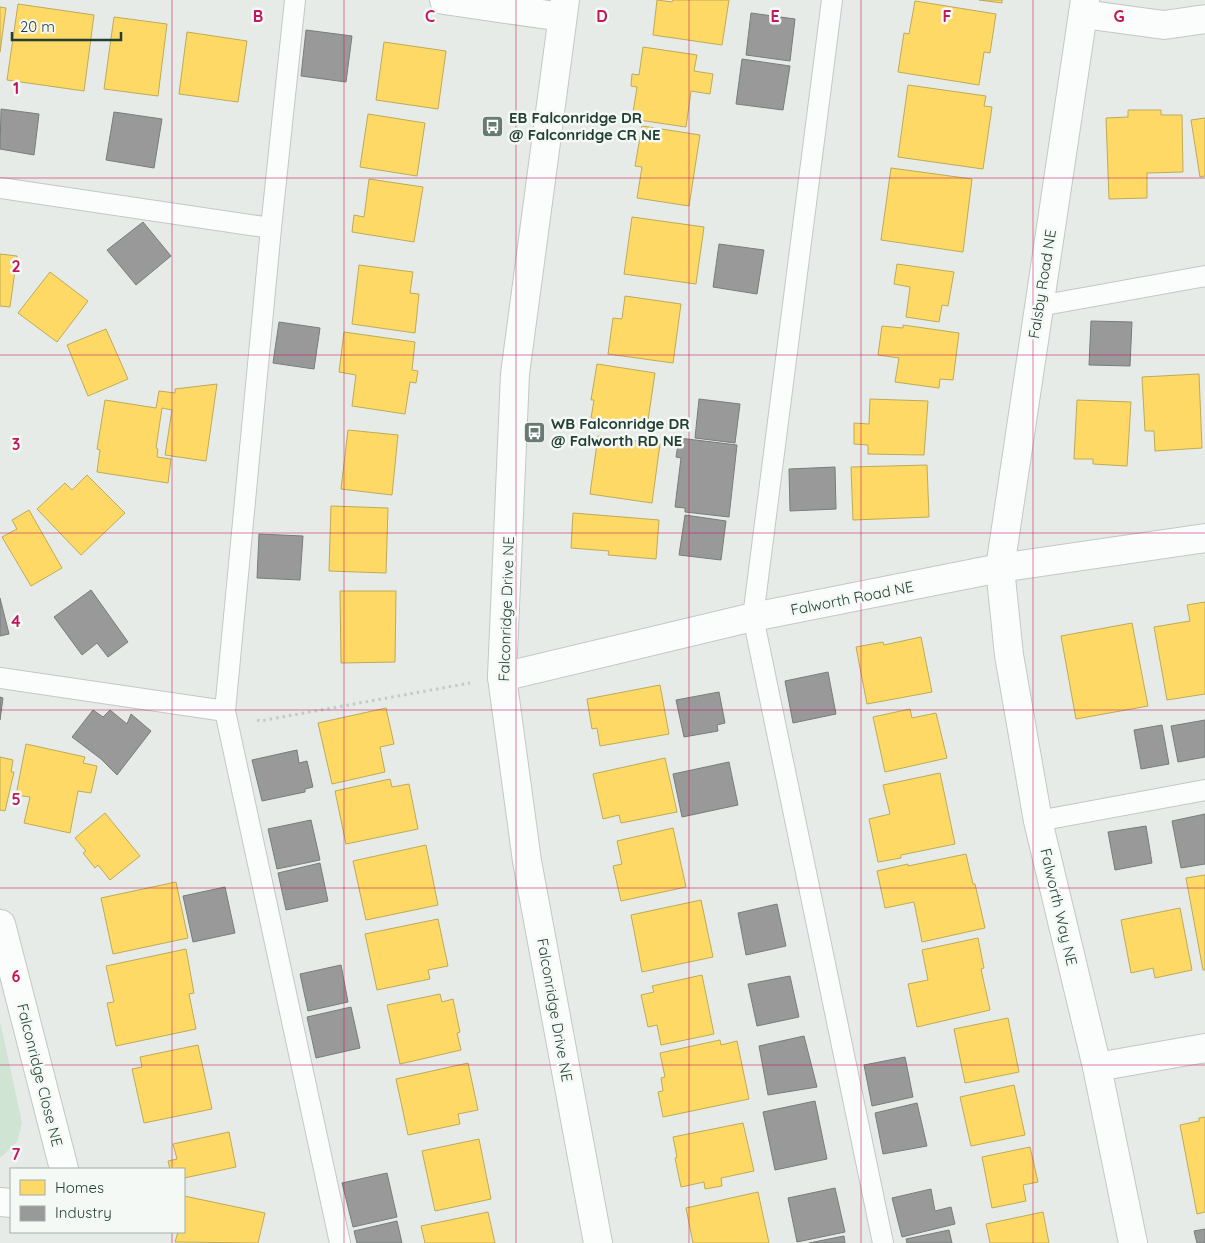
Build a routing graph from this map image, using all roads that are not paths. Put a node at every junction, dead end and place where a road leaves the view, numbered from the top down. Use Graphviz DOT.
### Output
graph roads {
  1 [pos="296,0"];
  2 [pos="444,0"];
  3 [pos="832,0"];
  4 [pos="1084,7"];
  5 [pos="563,8"];
  6 [pos="1205,20"];
  7 [pos="0,188"];
  8 [pos="271,228"];
  9 [pos="1205,276"];
  10 [pos="1039,306"];
  11 [pos="1205,538"];
  12 [pos="1000,568"];
  13 [pos="753,618"];
  14 [pos="0,678"];
  15 [pos="502,678"];
  16 [pos="226,711"];
  17 [pos="1205,790"];
  18 [pos="1038,822"];
  19 [pos="0,924"];
  20 [pos="1205,1048"];
  21 [pos="1097,1066"];
  22 [pos="64,1168"];
  23 [pos="340,1243"];
  24 [pos="598,1243"];
  25 [pos="883,1243"];
  26 [pos="1133,1243"];
  1 -- 8 [label="lane"];
  2 -- 5 [label="street"];
  3 -- 13 [label="lane"];
  4 -- 6 [label="street"];
  4 -- 10 [label="street, Falsby Road NE"];
  5 -- 15 [label="street, Falconridge Drive NE"];
  7 -- 8 [label="lane"];
  8 -- 16 [label="lane"];
  9 -- 10 [label="lane"];
  10 -- 12 [label="street, Falsby Road NE"];
  11 -- 12 [label="street, Falworth Road NE"];
  12 -- 13 [label="street, Falworth Road NE"];
  12 -- 18 [label="street, Falworth Way NE"];
  13 -- 15 [label="street, Falworth Road NE"];
  13 -- 25 [label="lane"];
  14 -- 16 [label="lane"];
  15 -- 24 [label="street, Falconridge Drive NE"];
  16 -- 23 [label="lane"];
  17 -- 18 [label="lane"];
  18 -- 21 [label="street, Falworth Way NE"];
  19 -- 22 [label="street, Falconridge Close NE"];
  20 -- 21 [label="street"];
  21 -- 26 [label="street, Falworth Way NE"];
}
